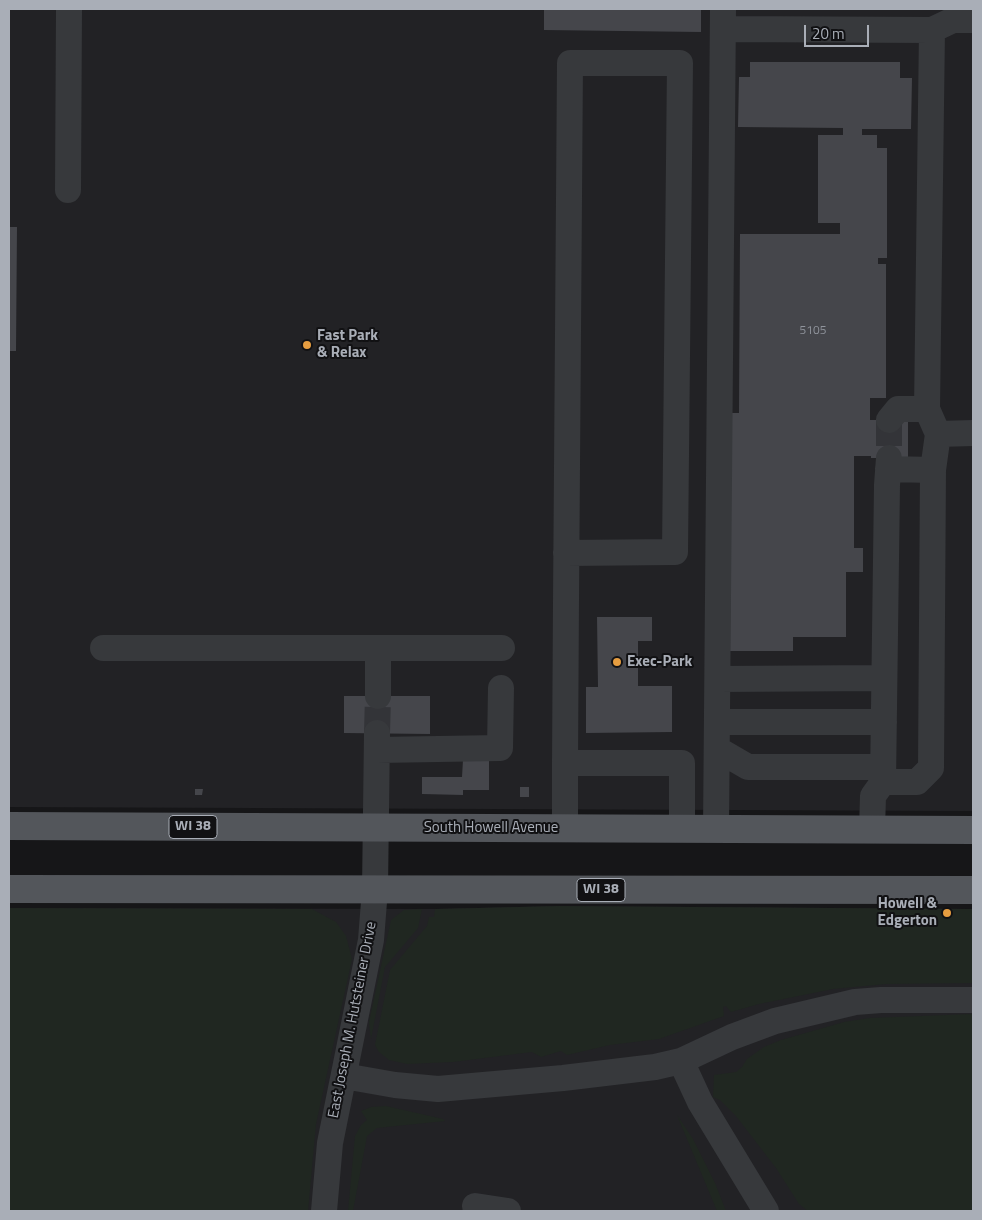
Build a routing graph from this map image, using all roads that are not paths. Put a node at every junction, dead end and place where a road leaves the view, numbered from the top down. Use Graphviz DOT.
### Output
graph roads {
  1 [pos="69,9"];
  2 [pos="723,19"];
  3 [pos="951,20"];
  4 [pos="68,190"];
  5 [pos="927,409"];
  6 [pos="889,420"];
  7 [pos="973,433"];
  8 [pos="938,434"];
  9 [pos="933,470"];
  10 [pos="566,553"];
  11 [pos="103,648"];
  12 [pos="378,648"];
  13 [pos="502,648"];
  14 [pos="884,678"];
  15 [pos="718,679"];
  16 [pos="501,688"];
  17 [pos="378,696"];
  18 [pos="717,722"];
  19 [pos="884,722"];
  20 [pos="717,749"];
  21 [pos="565,763"];
  22 [pos="883,775"];
  23 [pos="9,826"];
  24 [pos="376,828"];
  25 [pos="564,828"];
  26 [pos="682,829"];
  27 [pos="716,829"];
  28 [pos="872,830"];
  29 [pos="973,830"];
  30 [pos="375,889"];
  31 [pos="9,890"];
  32 [pos="973,890"];
  33 [pos="973,1000"];
  34 [pos="682,1061"];
  35 [pos="344,1076"];
  36 [pos="475,1206"];
  37 [pos="324,1211"];
  38 [pos="508,1211"];
  39 [pos="766,1211"];
  1 -- 4 [label="street"];
  2 -- 3 [label="street"];
  2 -- 15 [label="street"];
  3 -- 5 [label="street"];
  5 -- 6 [label="street"];
  5 -- 8 [label="street"];
  7 -- 8 [label="street"];
  8 -- 9 [label="street"];
  9 -- 14 [label="street"];
  9 -- 22 [label="street"];
  10 -- 10 [label="street"];
  10 -- 21 [label="street"];
  11 -- 12 [label="street"];
  12 -- 13 [label="street"];
  12 -- 17 [label="street"];
  14 -- 15 [label="street"];
  14 -- 19 [label="street"];
  15 -- 18 [label="street"];
  16 -- 24 [label="street, East Joseph M. Hutsteiner Drive"];
  18 -- 19 [label="street"];
  18 -- 20 [label="street"];
  19 -- 22 [label="street"];
  20 -- 22 [label="street"];
  20 -- 27 [label="street"];
  21 -- 25 [label="street"];
  21 -- 26 [label="street"];
  22 -- 28 [label="street"];
  23 -- 24 [label="main road, South Howell Avenue / WI 38"];
  24 -- 25 [label="main road, South Howell Avenue / WI 38"];
  24 -- 30 [label="street, East Joseph M. Hutsteiner Drive"];
  25 -- 26 [label="main road, South Howell Avenue / WI 38"];
  26 -- 27 [label="main road, South Howell Avenue / WI 38"];
  27 -- 28 [label="main road, South Howell Avenue / WI 38"];
  28 -- 29 [label="main road, South Howell Avenue / WI 38"];
  30 -- 31 [label="main road, WI 38"];
  30 -- 32 [label="main road, WI 38"];
  30 -- 35 [label="street, East Joseph M. Hutsteiner Drive"];
  33 -- 34 [label="street"];
  34 -- 35 [label="street"];
  34 -- 39 [label="street"];
  35 -- 37 [label="street, East Joseph M. Hutsteiner Drive"];
  36 -- 38 [label="street"];
}
